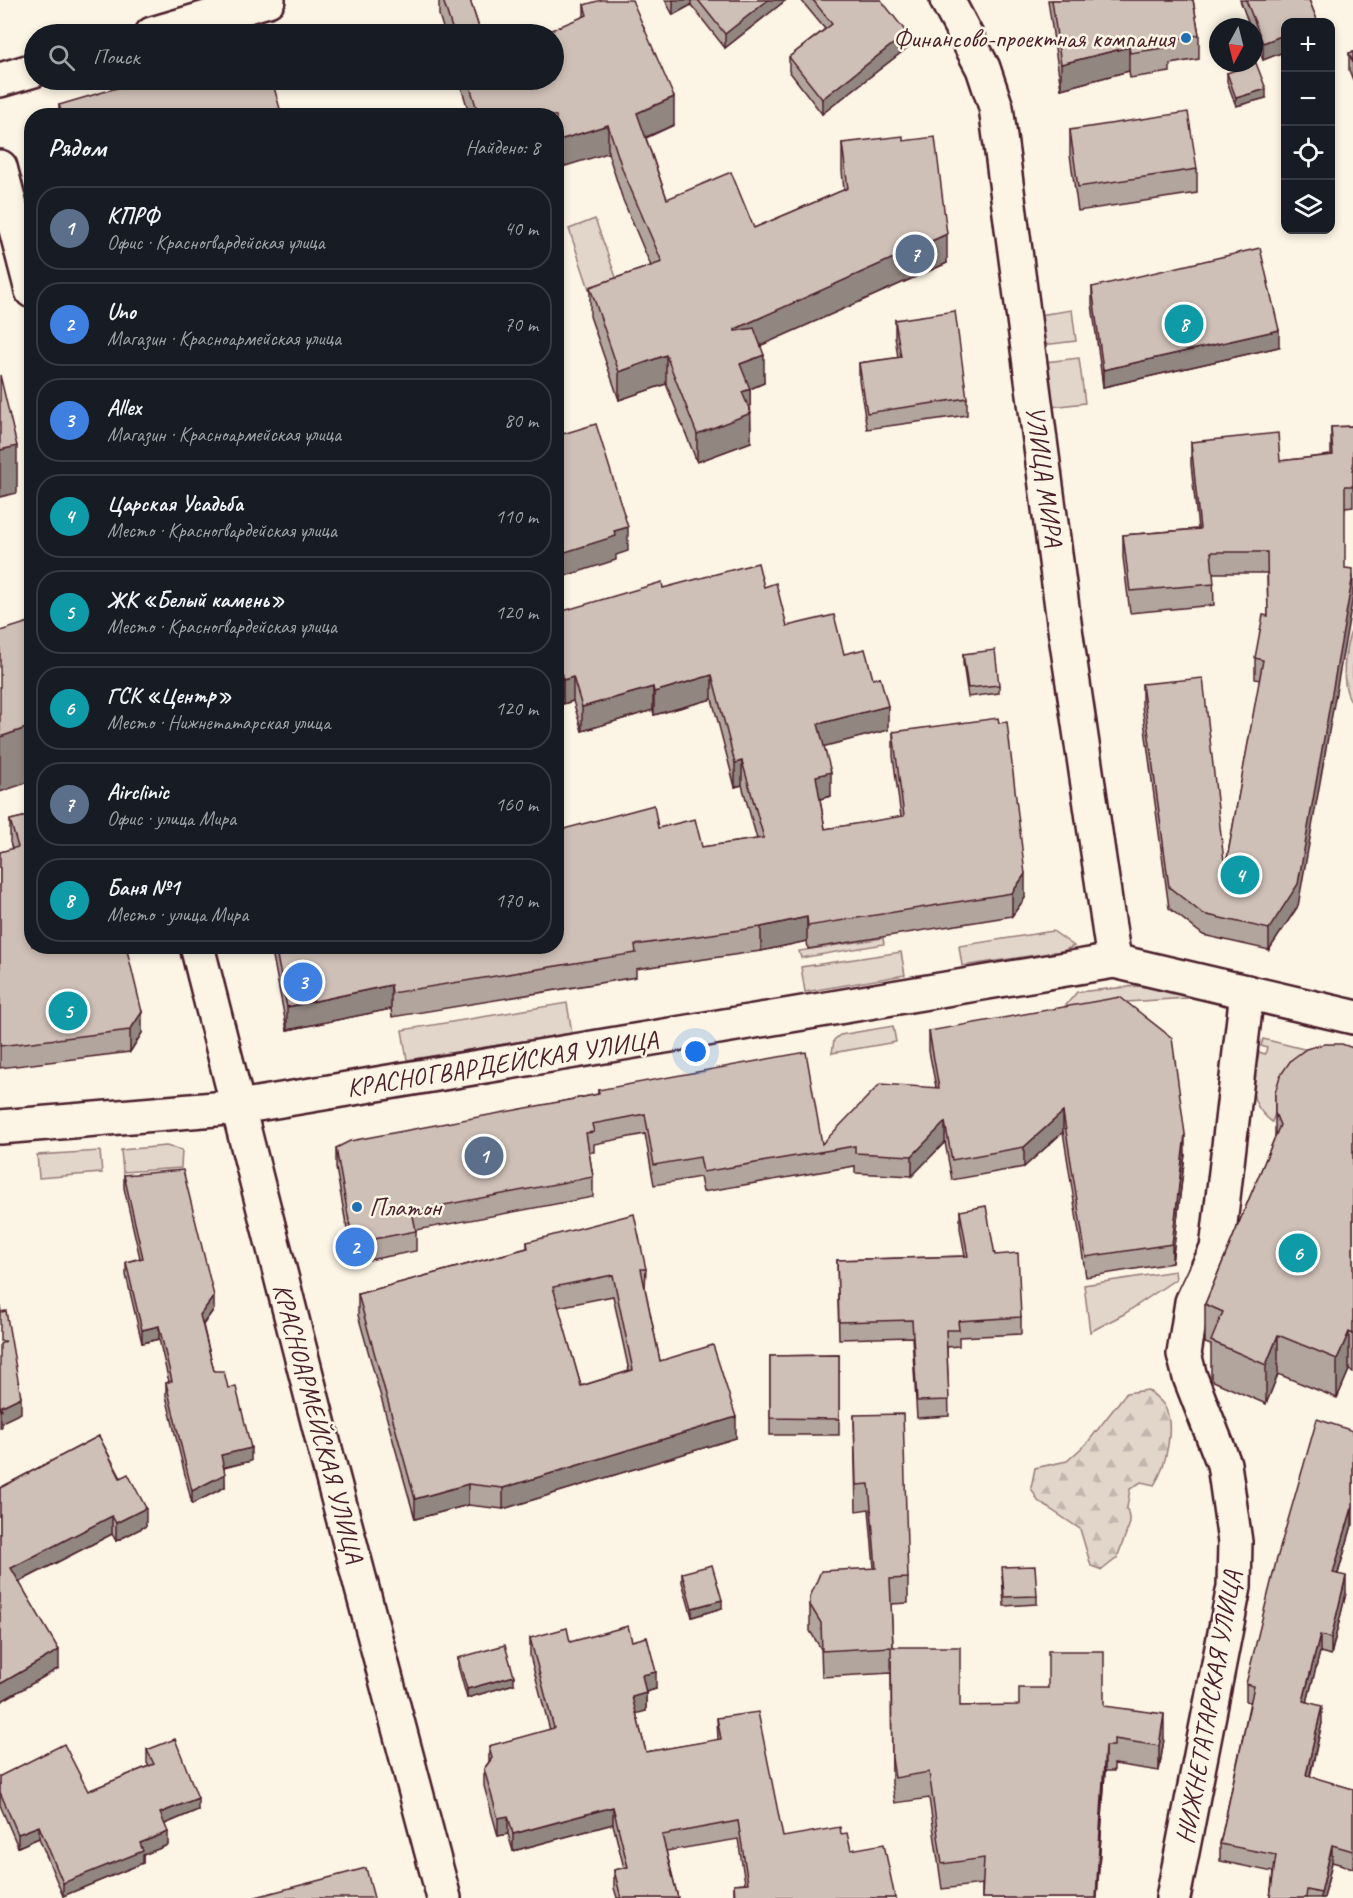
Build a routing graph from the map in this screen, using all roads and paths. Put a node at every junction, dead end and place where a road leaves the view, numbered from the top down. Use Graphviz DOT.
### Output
graph roads {
  1 [pos="268,0"];
  2 [pos="947,0"];
  3 [pos="186,24"];
  4 [pos="24,73"];
  5 [pos="0,80"];
  6 [pos="0,167"];
  7 [pos="24,260"];
  8 [pos="199,954"];
  9 [pos="1114,961"];
  10 [pos="1247,992"];
  11 [pos="1353,1017"];
  12 [pos="239,1107"];
  13 [pos="0,1127"];
  14 [pos="444,1898"];
  15 [pos="1173,1898"];
  1 -- 3 [label="street"];
  2 -- 9 [label="street, УЛИЦА МИРА"];
  4 -- 5 [label="street"];
  6 -- 7 [label="street"];
  8 -- 12 [label="street, КРАСНОАРМЕЙСКАЯ УЛИЦА"];
  9 -- 10 [label="street, КРАСНОГВАРДЕЙСКАЯ УЛИЦА"];
  9 -- 12 [label="street, КРАСНОГВАРДЕЙСКАЯ УЛИЦА"];
  10 -- 11 [label="street, КРАСНОГВАРДЕЙСКАЯ УЛИЦА"];
  10 -- 15 [label="street, НИЖНЕТАТАРСКАЯ УЛИЦА"];
  12 -- 13 [label="street, КРАСНОГВАРДЕЙСКАЯ УЛИЦА"];
  12 -- 14 [label="street, КРАСНОАРМЕЙСКАЯ УЛИЦА"];
}
